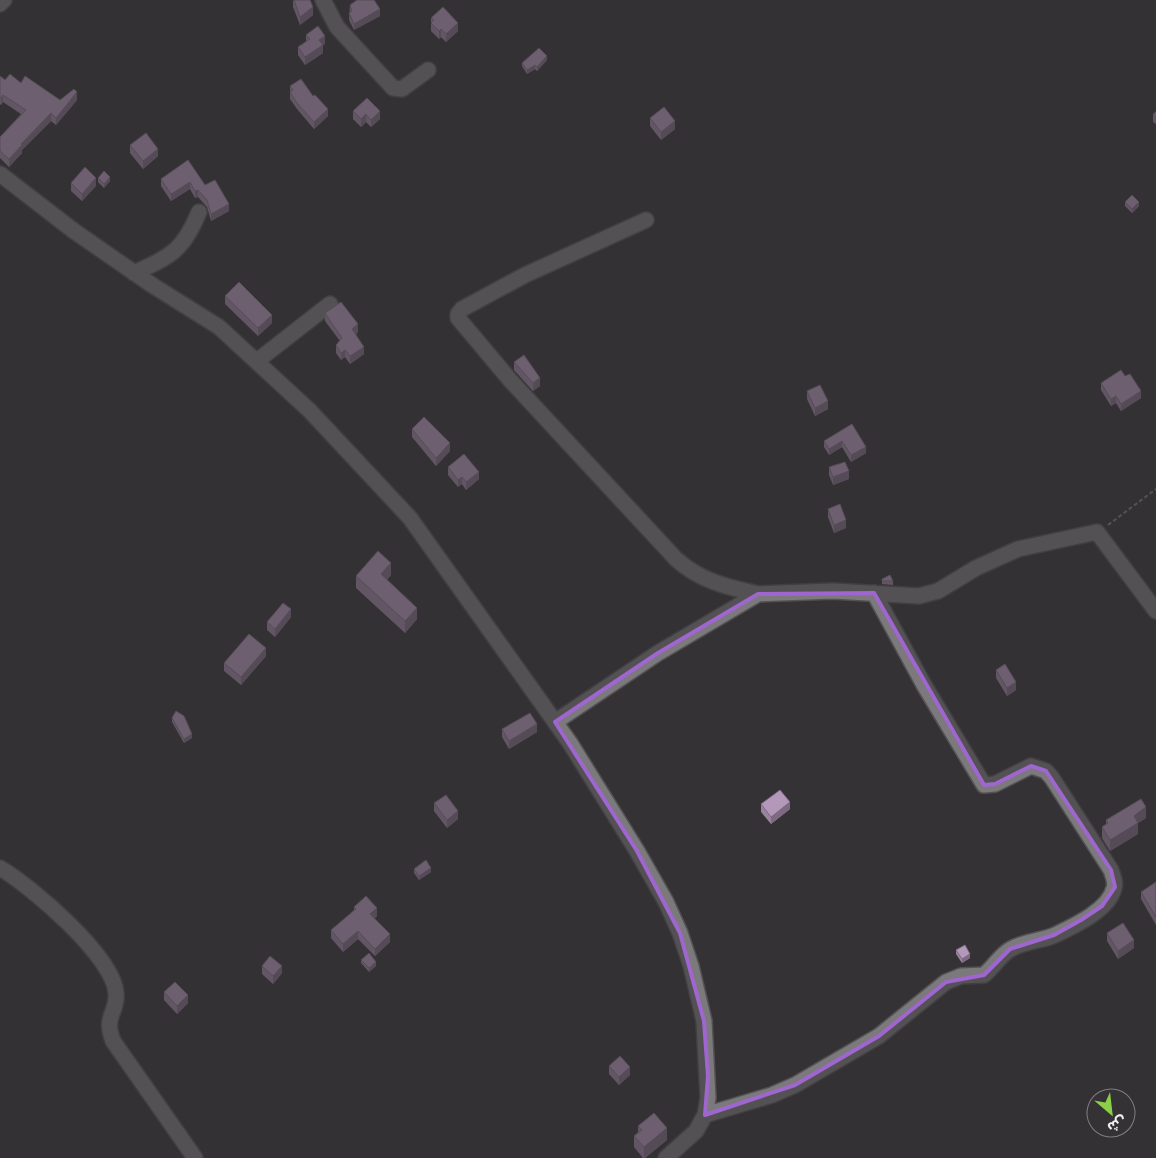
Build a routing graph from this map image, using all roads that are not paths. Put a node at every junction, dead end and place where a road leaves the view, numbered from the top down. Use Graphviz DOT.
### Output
graph roads {
  1 [pos="4,0"];
  2 [pos="323,0"];
  3 [pos="0,4"];
  4 [pos="428,70"];
  5 [pos="0,174"];
  6 [pos="199,212"];
  7 [pos="646,220"];
  8 [pos="134,273"];
  9 [pos="330,304"];
  10 [pos="257,361"];
  11 [pos="874,593"];
  12 [pos="758,594"];
  13 [pos="1156,611"];
  14 [pos="555,722"];
  15 [pos="0,868"];
  16 [pos="705,1114"];
  17 [pos="195,1158"];
  18 [pos="666,1158"];
  1 -- 3 [label="street"];
  2 -- 4 [label="street"];
  5 -- 8 [label="street"];
  6 -- 8 [label="street"];
  7 -- 12 [label="street"];
  8 -- 10 [label="street"];
  9 -- 10 [label="street"];
  10 -- 14 [label="street"];
  11 -- 12 [label="street"];
  11 -- 13 [label="street"];
  11 -- 16 [label="street"];
  12 -- 14 [label="street"];
  14 -- 16 [label="street"];
  15 -- 17 [label="street"];
  16 -- 18 [label="street"];
}
